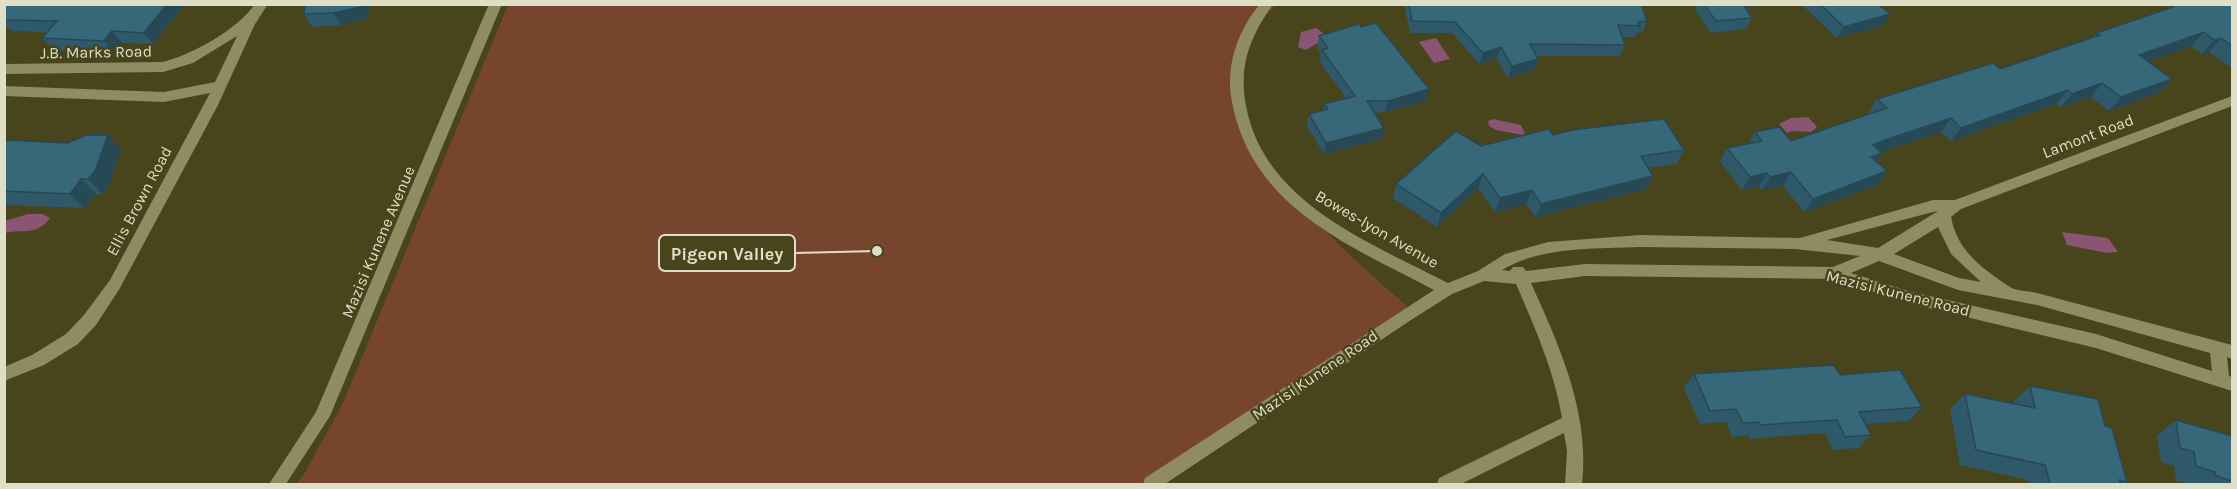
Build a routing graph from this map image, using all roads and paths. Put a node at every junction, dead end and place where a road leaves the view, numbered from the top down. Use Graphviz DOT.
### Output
graph roads {
  1 [pos="262,4"];
  2 [pos="496,4"];
  3 [pos="1266,4"];
  4 [pos="249,23"];
  5 [pos="4,69"];
  6 [pos="219,86"];
  7 [pos="4,91"];
  8 [pos="2232,101"];
  9 [pos="1956,205"];
  10 [pos="1943,216"];
  11 [pos="1795,243"];
  12 [pos="1878,254"];
  13 [pos="1510,258"];
  14 [pos="1833,273"];
  15 [pos="1483,275"];
  16 [pos="1521,278"];
  17 [pos="1447,290"];
  18 [pos="2011,295"];
  19 [pos="2091,313"];
  20 [pos="2096,341"];
  21 [pos="2225,350"];
  22 [pos="4,374"];
  23 [pos="2227,382"];
  24 [pos="1570,422"];
  25 [pos="277,484"];
  26 [pos="1151,484"];
  27 [pos="1445,484"];
  28 [pos="1574,484"];
  1 -- 4 [label="street, Ellis Brown Road"];
  2 -- 25 [label="street, Mazisi Kunene Avenue"];
  3 -- 17 [label="street, Bowes-lyon Avenue"];
  4 -- 5 [label="street, J.B. Marks Road"];
  4 -- 6 [label="street, Ellis Brown Road"];
  6 -- 7 [label="street"];
  6 -- 22 [label="street, Ellis Brown Road"];
  8 -- 9 [label="street, Lamont Road"];
  9 -- 10 [label="street, Lamont Road"];
  9 -- 11 [label="street, Lamont Road"];
  10 -- 12 [label="street, Lamont Road"];
  10 -- 18 [label="street"];
  11 -- 12 [label="street, Mazisi Kunene Road"];
  11 -- 13 [label="street, Mazisi Kunene Road"];
  12 -- 14 [label="street, Lamont Road"];
  12 -- 18 [label="street, Mazisi Kunene Road"];
  13 -- 15 [label="street, Mazisi Kunene Road"];
  13 -- 16 [label="street"];
  14 -- 16 [label="street, Mazisi Kunene Road"];
  14 -- 20 [label="street, Mazisi Kunene Road"];
  15 -- 16 [label="street, Mazisi Kunene Road"];
  15 -- 17 [label="street, Mazisi Kunene Road"];
  16 -- 24 [label="street"];
  17 -- 26 [label="street, Mazisi Kunene Road"];
  18 -- 19 [label="street, Mazisi Kunene Road"];
  19 -- 20 [label="street"];
  19 -- 21 [label="street, Mazisi Kunene Road"];
  20 -- 23 [label="street, Mazisi Kunene Road"];
  21 -- 23 [label="street"];
  24 -- 27 [label="street"];
  24 -- 28 [label="street"];
}
